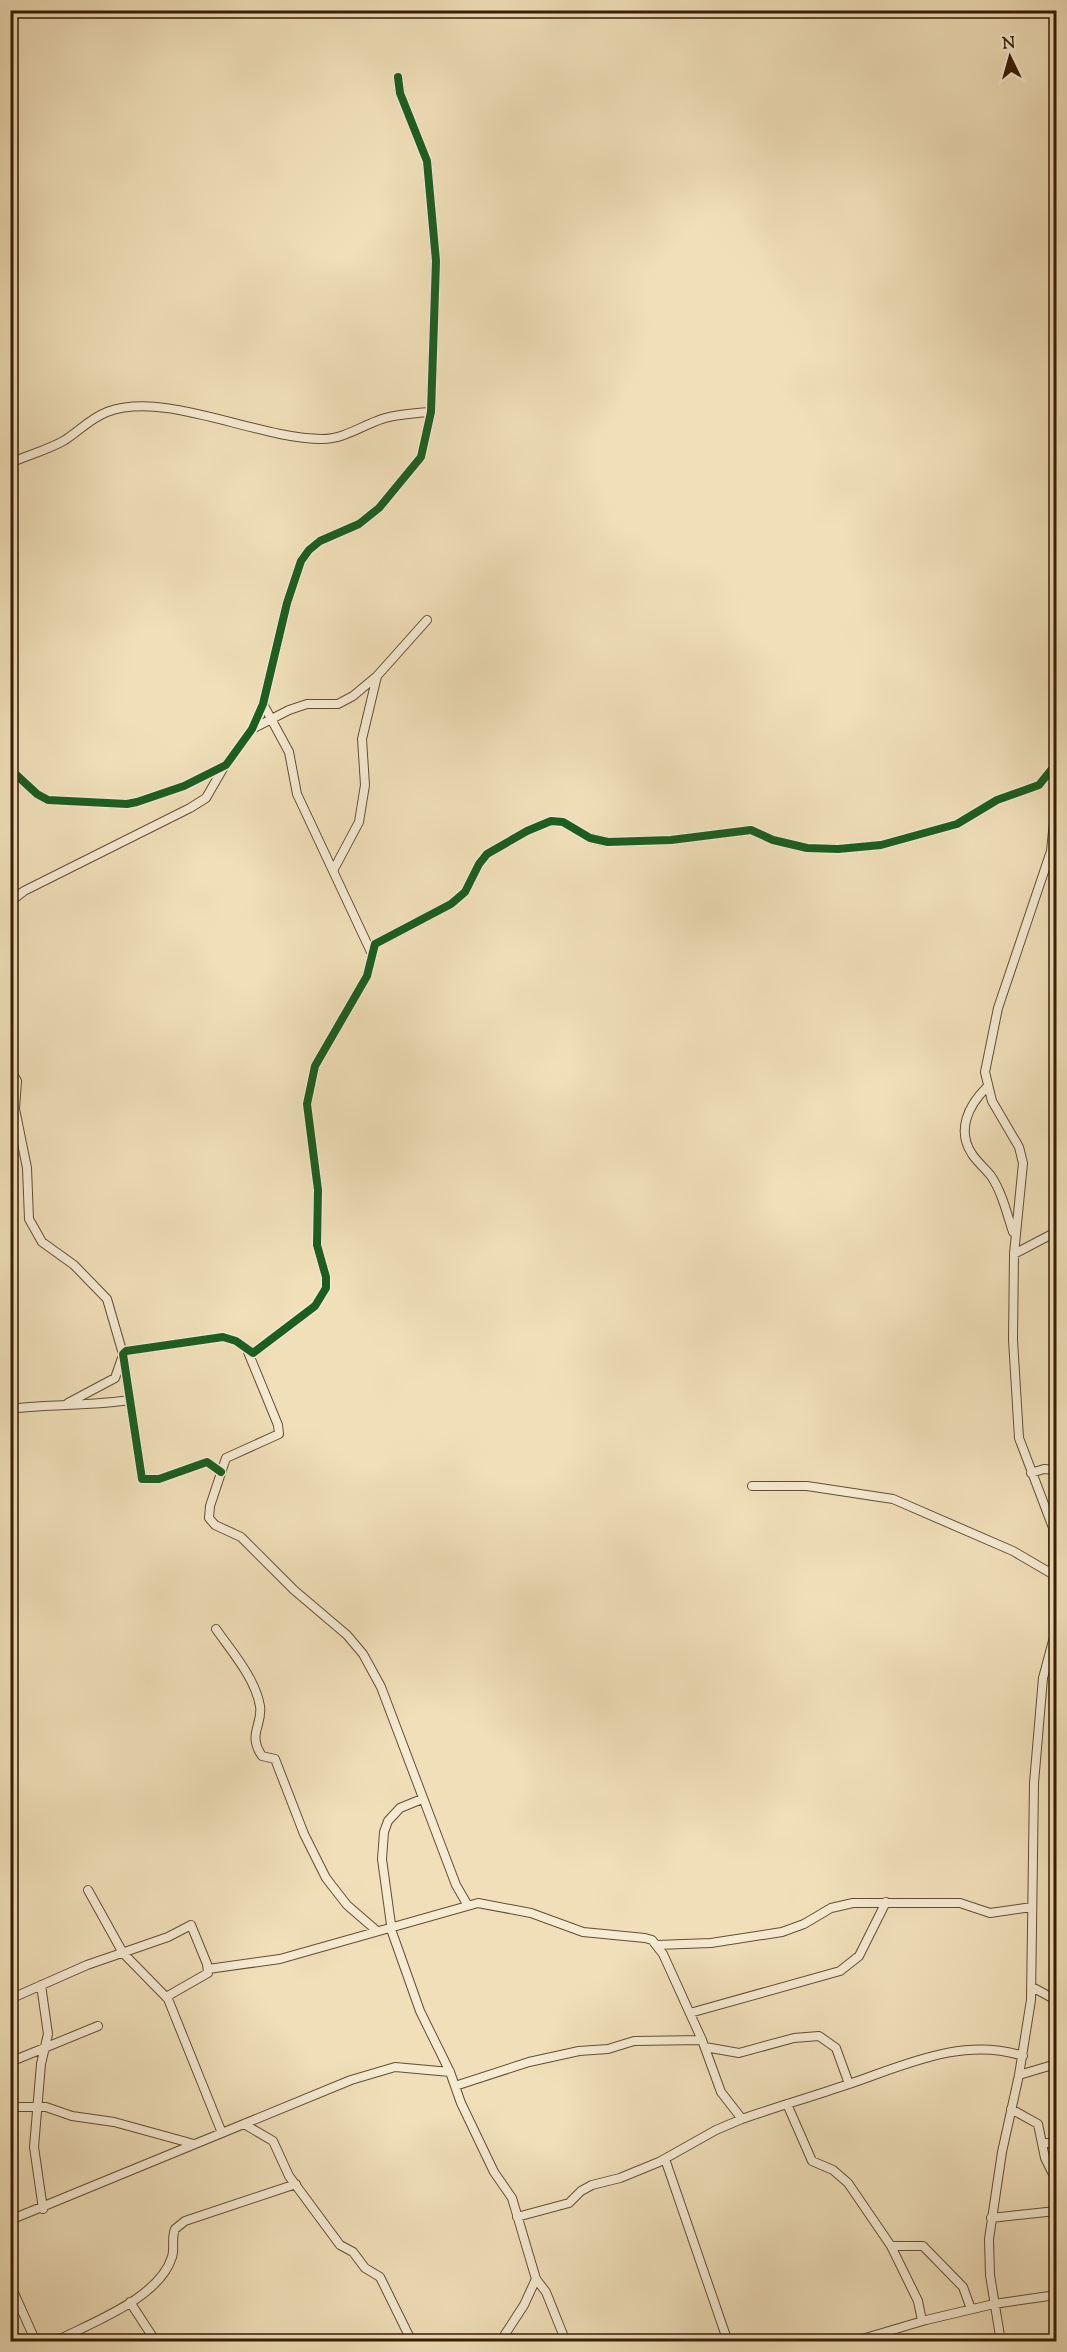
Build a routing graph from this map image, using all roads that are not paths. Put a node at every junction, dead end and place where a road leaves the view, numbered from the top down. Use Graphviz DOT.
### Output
graph roads {
  1 [pos="398,77"];
  2 [pos="431,412"];
  3 [pos="10,463"];
  4 [pos="428,620"];
  5 [pos="377,676"];
  6 [pos="263,704"];
  7 [pos="271,720"];
  8 [pos="252,729"];
  9 [pos="226,765"];
  10 [pos="1056,765"];
  11 [pos="10,769"];
  12 [pos="1056,803"];
  13 [pos="334,869"];
  14 [pos="10,902"];
  15 [pos="371,952"];
  16 [pos="10,1069"];
  17 [pos="986,1088"];
  18 [pos="1056,1232"];
  19 [pos="1014,1236"];
  20 [pos="1014,1254"];
  21 [pos="248,1352"];
  22 [pos="122,1356"];
  23 [pos="130,1400"];
  24 [pos="68,1404"];
  25 [pos="10,1409"];
  26 [pos="1056,1470"];
  27 [pos="221,1472"];
  28 [pos="1031,1473"];
  29 [pos="752,1486"];
  30 [pos="1055,1533"];
  31 [pos="1055,1561"];
  32 [pos="1054,1575"];
  33 [pos="216,1629"];
  34 [pos="422,1799"];
  35 [pos="88,1890"];
  36 [pos="886,1902"];
  37 [pos="467,1904"];
  38 [pos="1032,1907"];
  39 [pos="391,1927"];
  40 [pos="377,1931"];
  41 [pos="657,1945"];
  42 [pos="123,1953"];
  43 [pos="208,1969"];
  44 [pos="41,1985"];
  45 [pos="1032,1987"];
  46 [pos="166,1997"];
  47 [pos="10,1999"];
  48 [pos="1056,2000"];
  49 [pos="690,2013"];
  50 [pos="98,2026"];
  51 [pos="703,2044"];
  52 [pos="45,2047"];
  53 [pos="1023,2056"];
  54 [pos="10,2062"];
  55 [pos="1056,2064"];
  56 [pos="450,2072"];
  57 [pos="1019,2075"];
  58 [pos="849,2084"];
  59 [pos="455,2086"];
  60 [pos="786,2104"];
  61 [pos="10,2107"];
  62 [pos="37,2109"];
  63 [pos="1011,2109"];
  64 [pos="742,2119"];
  65 [pos="244,2124"];
  66 [pos="222,2133"];
  67 [pos="1043,2143"];
  68 [pos="1056,2143"];
  69 [pos="194,2144"];
  70 [pos="665,2158"];
  71 [pos="1056,2180"];
  72 [pos="296,2184"];
  73 [pos="43,2209"];
  74 [pos="1056,2211"];
  75 [pos="517,2217"];
  76 [pos="991,2218"];
  77 [pos="10,2220"];
  78 [pos="891,2246"];
  79 [pos="536,2279"];
  80 [pos="10,2284"];
  81 [pos="1056,2295"];
  82 [pos="13,2296"];
  83 [pos="130,2302"];
  84 [pos="994,2304"];
  85 [pos="971,2309"];
  86 [pos="922,2321"];
  87 [pos="36,2342"];
  88 [pos="54,2342"];
  89 [pos="156,2342"];
  90 [pos="412,2342"];
  91 [pos="500,2342"];
  92 [pos="566,2342"];
  93 [pos="728,2342"];
  94 [pos="852,2342"];
  95 [pos="1001,2342"];
  1 -- 2 [label="street"];
  2 -- 3 [label="street"];
  2 -- 6 [label="street"];
  4 -- 5 [label="street"];
  5 -- 7 [label="street"];
  5 -- 13 [label="street"];
  6 -- 7 [label="street"];
  6 -- 8 [label="street"];
  7 -- 8 [label="street"];
  7 -- 13 [label="street"];
  8 -- 9 [label="street"];
  9 -- 11 [label="street"];
  9 -- 14 [label="street"];
  10 -- 15 [label="street"];
  12 -- 17 [label="street"];
  13 -- 15 [label="street"];
  15 -- 21 [label="street"];
  16 -- 22 [label="street"];
  17 -- 19 [label="street"];
  17 -- 19 [label="street"];
  18 -- 20 [label="street"];
  19 -- 20 [label="street"];
  20 -- 28 [label="street"];
  21 -- 22 [label="street"];
  21 -- 27 [label="street"];
  22 -- 23 [label="street"];
  22 -- 24 [label="street"];
  23 -- 24 [label="street"];
  23 -- 27 [label="street"];
  24 -- 25 [label="street"];
  26 -- 28 [label="street"];
  27 -- 34 [label="street"];
  28 -- 30 [label="street"];
  29 -- 32 [label="street"];
  30 -- 31 [label="street"];
  31 -- 32 [label="street"];
  32 -- 38 [label="street"];
  33 -- 40 [label="street"];
  34 -- 37 [label="street"];
  34 -- 39 [label="street"];
  35 -- 42 [label="street"];
  36 -- 38 [label="street"];
  36 -- 41 [label="street"];
  36 -- 49 [label="street"];
  37 -- 39 [label="street"];
  37 -- 41 [label="street"];
  38 -- 45 [label="street"];
  39 -- 40 [label="street"];
  39 -- 56 [label="street"];
  40 -- 43 [label="street"];
  41 -- 49 [label="street"];
  42 -- 43 [label="street"];
  42 -- 44 [label="street"];
  42 -- 46 [label="street"];
  43 -- 46 [label="street"];
  44 -- 47 [label="street"];
  44 -- 52 [label="street"];
  45 -- 48 [label="street"];
  45 -- 53 [label="street"];
  46 -- 66 [label="street"];
  49 -- 51 [label="street"];
  50 -- 52 [label="street"];
  51 -- 58 [label="street"];
  51 -- 59 [label="street"];
  51 -- 64 [label="street"];
  52 -- 54 [label="street"];
  52 -- 62 [label="street"];
  53 -- 57 [label="street"];
  53 -- 58 [label="street"];
  55 -- 57 [label="street"];
  56 -- 59 [label="street"];
  56 -- 65 [label="street"];
  57 -- 63 [label="street"];
  58 -- 60 [label="street"];
  59 -- 75 [label="street"];
  60 -- 64 [label="street"];
  60 -- 78 [label="street"];
  61 -- 62 [label="street"];
  62 -- 69 [label="street"];
  62 -- 73 [label="street"];
  63 -- 67 [label="street"];
  63 -- 76 [label="street"];
  64 -- 70 [label="street"];
  65 -- 66 [label="street"];
  65 -- 72 [label="street"];
  66 -- 69 [label="street"];
  67 -- 68 [label="street"];
  67 -- 71 [label="street"];
  69 -- 73 [label="street"];
  70 -- 75 [label="street"];
  70 -- 93 [label="street"];
  72 -- 83 [label="street"];
  72 -- 90 [label="street"];
  73 -- 77 [label="street"];
  74 -- 76 [label="street"];
  75 -- 79 [label="street"];
  76 -- 84 [label="street"];
  78 -- 85 [label="street"];
  78 -- 86 [label="street"];
  79 -- 91 [label="street"];
  79 -- 92 [label="street"];
  80 -- 82 [label="street"];
  81 -- 84 [label="street"];
  82 -- 87 [label="street"];
  83 -- 88 [label="street"];
  83 -- 89 [label="street"];
  84 -- 85 [label="street"];
  84 -- 95 [label="street"];
  85 -- 86 [label="street"];
  86 -- 94 [label="street"];
}
